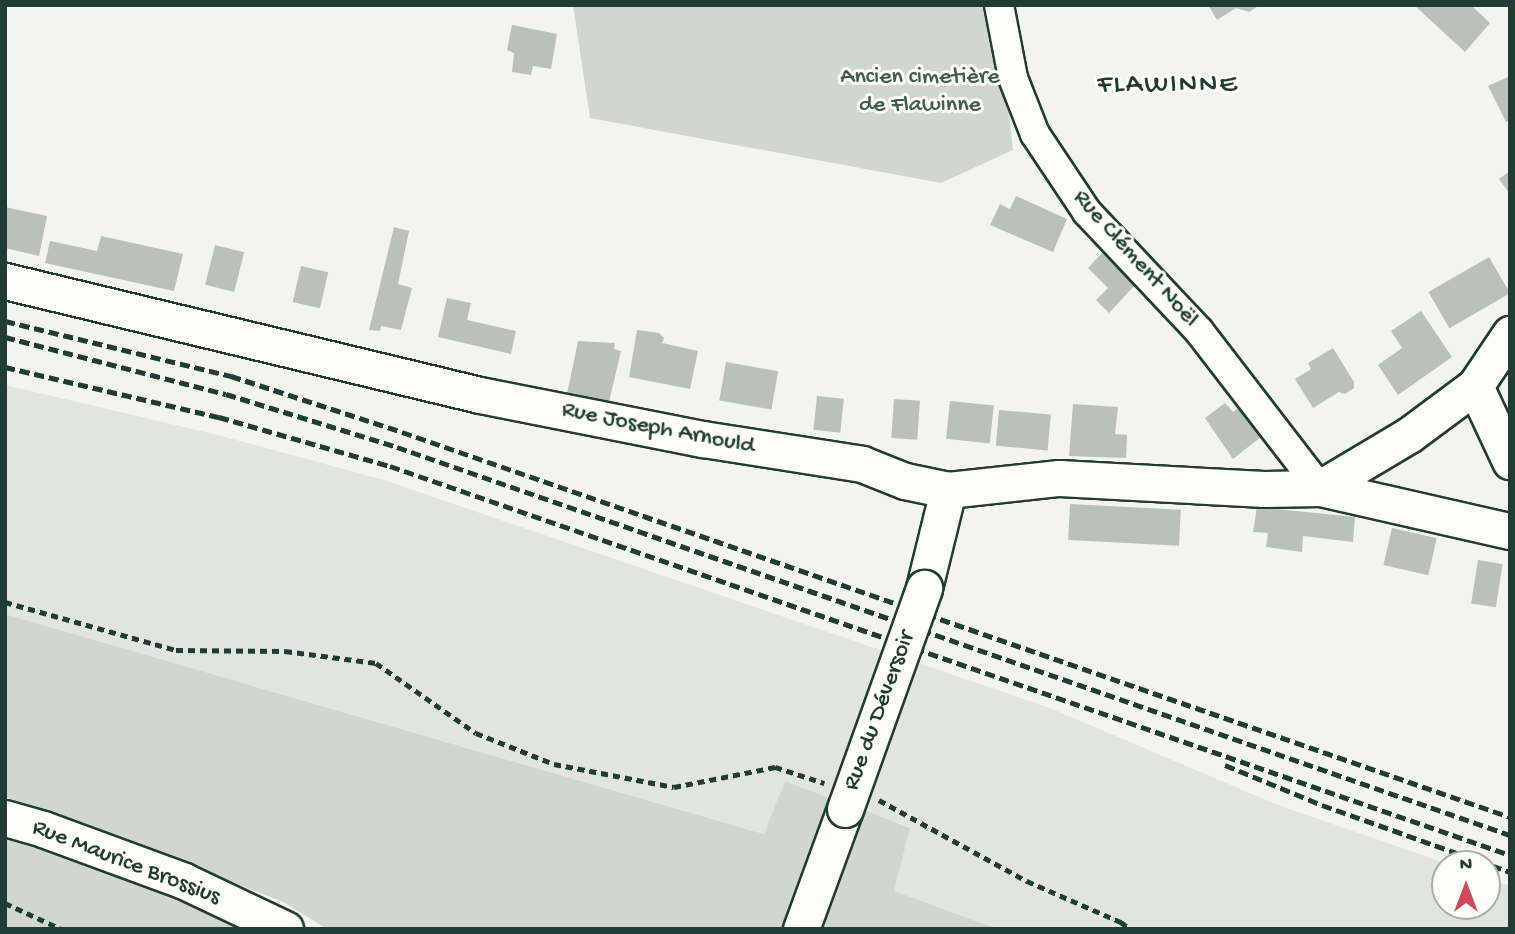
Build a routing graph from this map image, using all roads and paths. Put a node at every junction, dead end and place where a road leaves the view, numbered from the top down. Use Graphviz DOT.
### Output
graph roads {
  1 [pos="999,5"];
  2 [pos="5,281"];
  3 [pos="1510,334"];
  4 [pos="1475,386"];
  5 [pos="1510,461"];
  6 [pos="1320,488"];
  7 [pos="948,491"];
  8 [pos="1510,530"];
  9 [pos="5,601"];
  10 [pos="850,798"];
  11 [pos="5,818"];
  12 [pos="5,903"];
  13 [pos="61,929"];
  14 [pos="285,929"];
  15 [pos="801,929"];
  16 [pos="1130,929"];
  1 -- 6 [label="street, Rue Clément Noël"];
  2 -- 7 [label="street, Rue Joseph Arnould"];
  3 -- 4 [label="street"];
  4 -- 5 [label="street"];
  4 -- 6 [label="street"];
  6 -- 7 [label="street, Rue Joseph Arnould"];
  6 -- 8 [label="street, Rue Joseph Arnould"];
  7 -- 10 [label="street, Rue du Déversoir, bridge"];
  9 -- 10 [label="path"];
  10 -- 15 [label="street, Rue du Déversoir"];
  10 -- 16 [label="path"];
  11 -- 14 [label="street, Rue Maurice Brossius"];
  12 -- 13 [label="path"];
}
